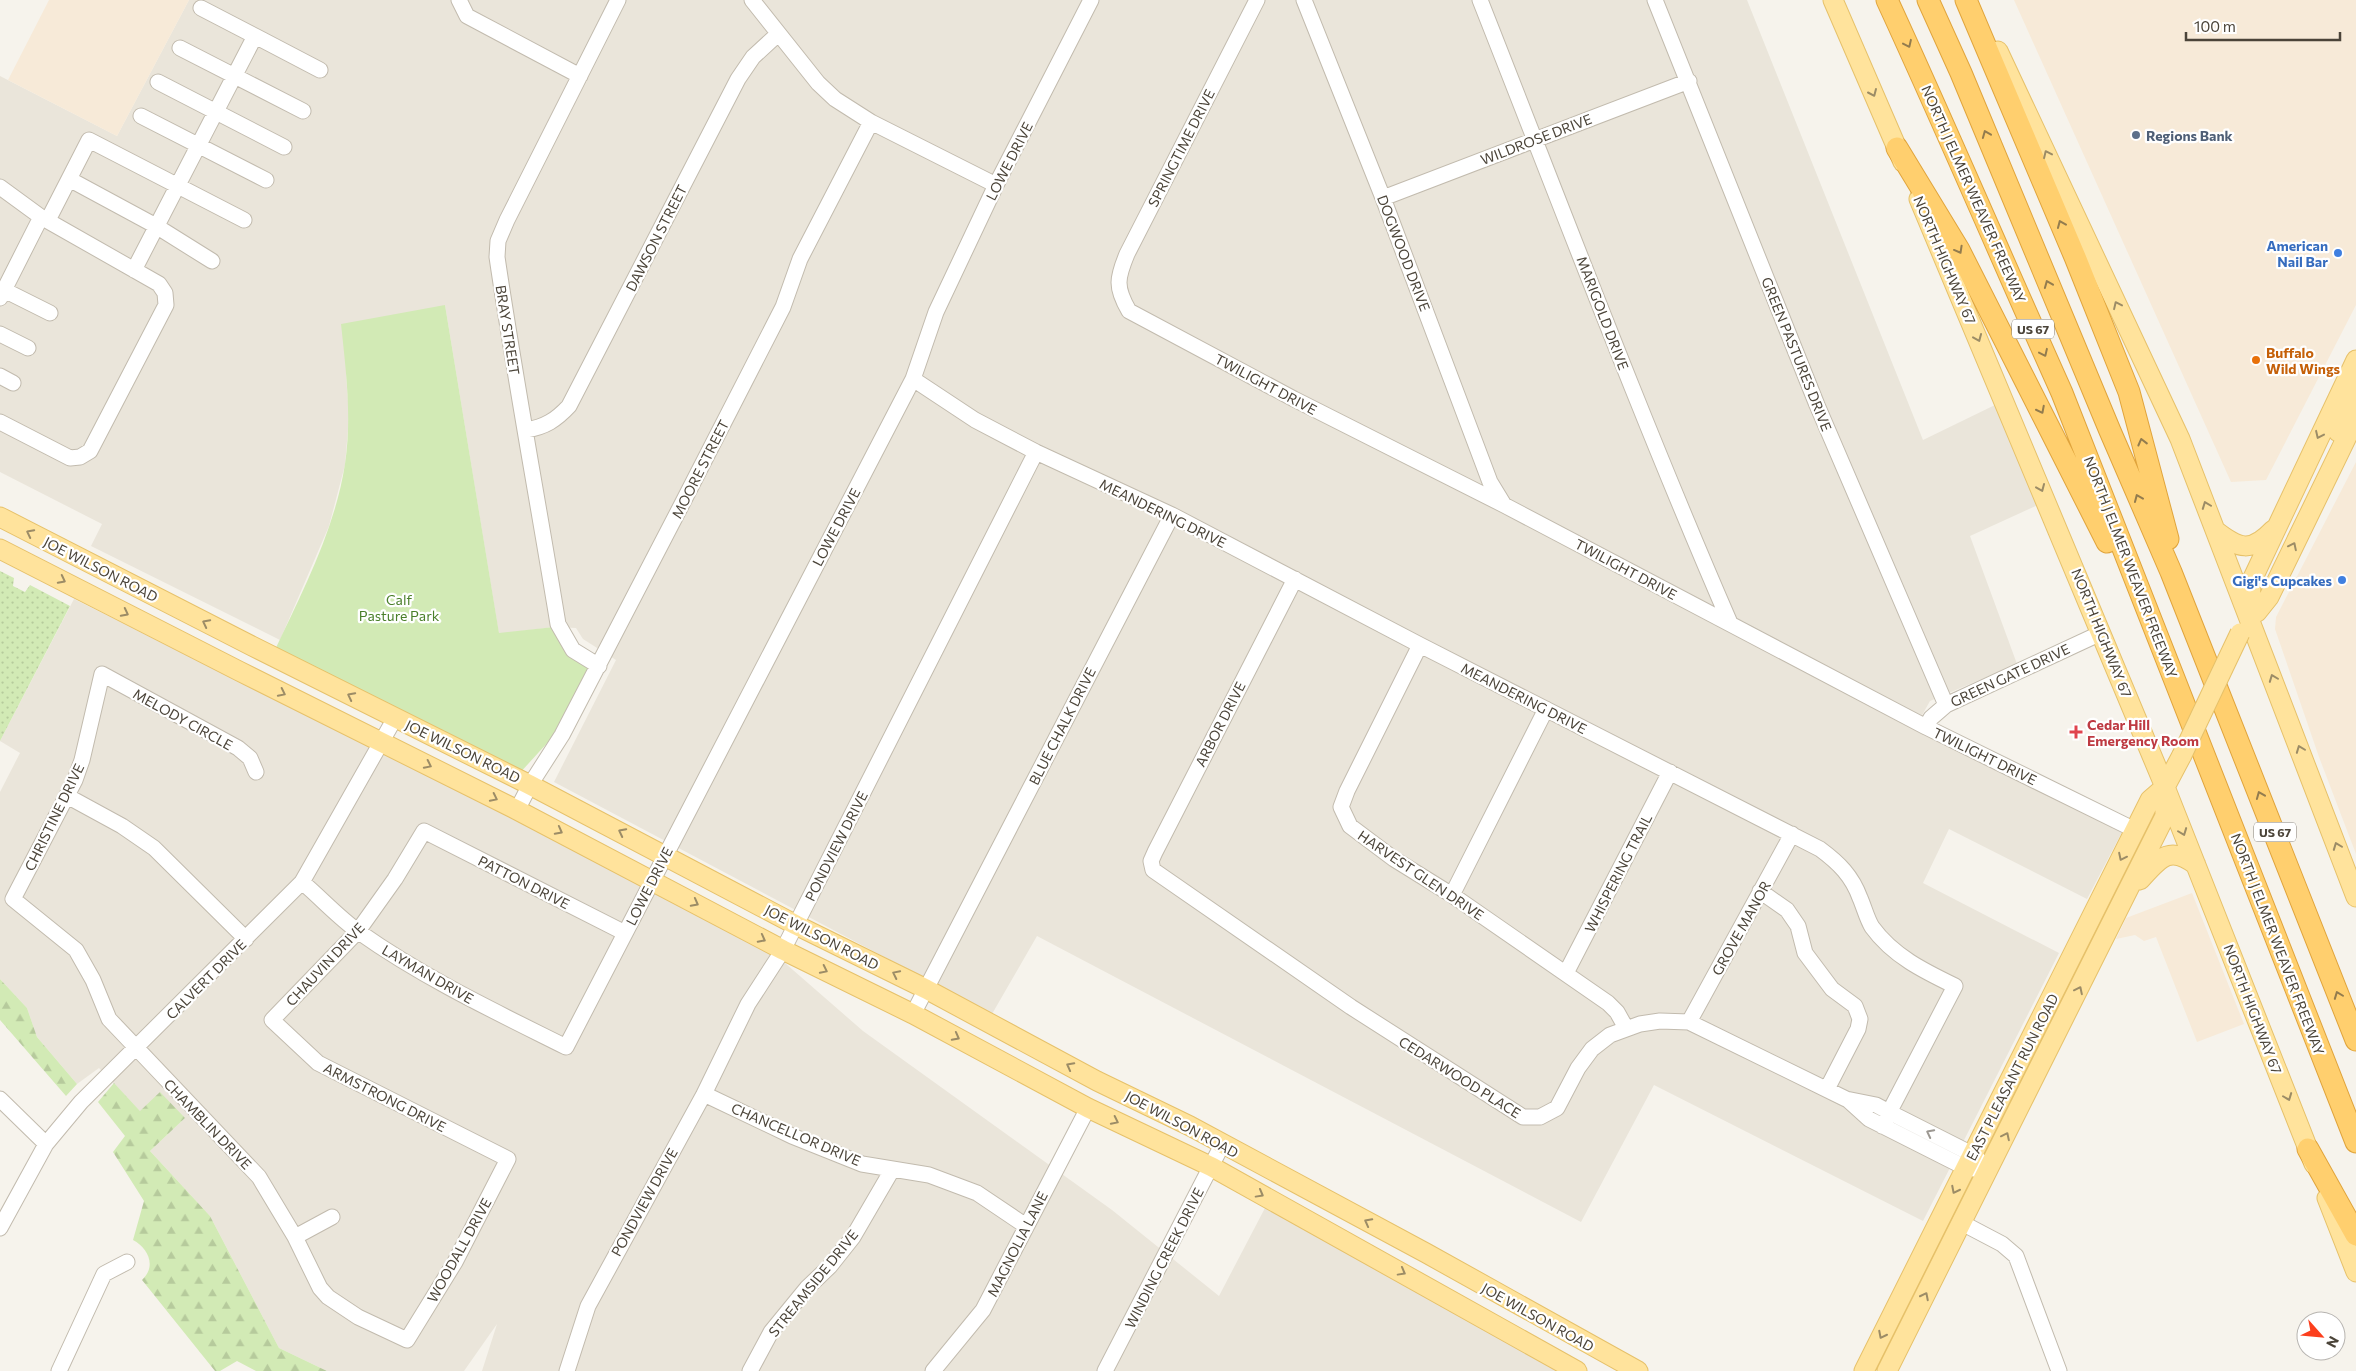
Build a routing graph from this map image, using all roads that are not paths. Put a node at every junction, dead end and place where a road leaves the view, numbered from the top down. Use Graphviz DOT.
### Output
graph roads {
  1 [pos="459,0"];
  2 [pos="618,0"];
  3 [pos="752,0"];
  4 [pos="1091,0"];
  5 [pos="1258,0"];
  6 [pos="1304,0"];
  7 [pos="1480,0"];
  8 [pos="1655,0"];
  9 [pos="1832,0"];
  10 [pos="1887,0"];
  11 [pos="1928,0"];
  12 [pos="1966,0"];
  13 [pos="1974,0"];
  14 [pos="201,8"];
  15 [pos="778,34"];
  16 [pos="255,36"];
  17 [pos="180,48"];
  18 [pos="320,70"];
  19 [pos="234,76"];
  20 [pos="580,76"];
  21 [pos="1688,81"];
  22 [pos="158,82"];
  23 [pos="216,111"];
  24 [pos="302,111"];
  25 [pos="141,116"];
  26 [pos="871,122"];
  27 [pos="1536,140"];
  28 [pos="198,146"];
  29 [pos="284,147"];
  30 [pos="1897,148"];
  31 [pos="69,179"];
  32 [pos="266,180"];
  33 [pos="996,185"];
  34 [pos="177,186"];
  35 [pos="0,187"];
  36 [pos="1383,198"];
  37 [pos="44,219"];
  38 [pos="244,220"];
  39 [pos="156,226"];
  40 [pos="212,260"];
  41 [pos="134,270"];
  42 [pos="2,294"];
  43 [pos="1122,300"];
  44 [pos="50,313"];
  45 [pos="0,334"];
  46 [pos="28,348"];
  47 [pos="2356,360"];
  48 [pos="913,379"];
  49 [pos="2356,390"];
  50 [pos="2356,418"];
  51 [pos="0,422"];
  52 [pos="526,430"];
  53 [pos="1036,452"];
  54 [pos="2324,481"];
  55 [pos="1504,505"];
  56 [pos="1172,515"];
  57 [pos="0,517"];
  58 [pos="2277,525"];
  59 [pos="2216,530"];
  60 [pos="0,549"];
  61 [pos="1295,579"];
  62 [pos="2250,616"];
  63 [pos="1730,623"];
  64 [pos="2191,624"];
  65 [pos="2101,633"];
  66 [pos="1420,645"];
  67 [pos="2168,662"];
  68 [pos="599,666"];
  69 [pos="102,674"];
  70 [pos="1946,705"];
  71 [pos="1546,708"];
  72 [pos="395,718"];
  73 [pos="1926,727"];
  74 [pos="381,742"];
  75 [pos="256,772"];
  76 [pos="1670,772"];
  77 [pos="530,784"];
  78 [pos="2165,787"];
  79 [pos="67,796"];
  80 [pos="517,810"];
  81 [pos="2135,830"];
  82 [pos="424,831"];
  83 [pos="1792,834"];
  84 [pos="665,854"];
  85 [pos="2196,865"];
  86 [pos="1153,870"];
  87 [pos="652,879"];
  88 [pos="302,882"];
  89 [pos="1760,891"];
  90 [pos="1452,895"];
  91 [pos="2125,896"];
  92 [pos="2356,897"];
  93 [pos="13,898"];
  94 [pos="796,925"];
  95 [pos="358,931"];
  96 [pos="625,933"];
  97 [pos="246,938"];
  98 [pos="783,950"];
  99 [pos="1566,973"];
  100 [pos="926,989"];
  101 [pos="913,1014"];
  102 [pos="272,1020"];
  103 [pos="1689,1022"];
  104 [pos="1626,1028"];
  105 [pos="2356,1040"];
  106 [pos="566,1047"];
  107 [pos="136,1048"];
  108 [pos="1828,1089"];
  109 [pos="704,1094"];
  110 [pos="0,1099"];
  111 [pos="1088,1108"];
  112 [pos="1886,1119"];
  113 [pos="2356,1142"];
  114 [pos="46,1144"];
  115 [pos="1222,1145"];
  116 [pos="2308,1149"];
  117 [pos="508,1159"];
  118 [pos="1970,1162"];
  119 [pos="1212,1167"];
  120 [pos="892,1170"];
  121 [pos="1989,1171"];
  122 [pos="332,1217"];
  123 [pos="1962,1223"];
  124 [pos="1026,1226"];
  125 [pos="0,1228"];
  126 [pos="2356,1235"];
  127 [pos="295,1237"];
  128 [pos="127,1262"];
  129 [pos="2356,1272"];
  130 [pos="407,1340"];
  131 [pos="59,1371"];
  132 [pos="567,1371"];
  133 [pos="750,1371"];
  134 [pos="933,1371"];
  135 [pos="1106,1371"];
  136 [pos="1577,1371"];
  137 [pos="1638,1371"];
  138 [pos="1864,1371"];
  139 [pos="1887,1371"];
  140 [pos="2060,1371"];
  1 -- 20 [label="street"];
  2 -- 20 [label="street, BRAY STREET"];
  3 -- 15 [label="street"];
  4 -- 33 [label="street, LOWE DRIVE"];
  5 -- 43 [label="street, SPRINGTIME DRIVE"];
  6 -- 36 [label="street, DOGWOOD DRIVE"];
  7 -- 27 [label="street, MARIGOLD DRIVE"];
  8 -- 21 [label="street, GREEN PASTURES DRIVE"];
  9 -- 30 [label="main road, NORTH HIGHWAY 67, one-way"];
  10 -- 67 [label="highway, NORTH J ELMER WEAVER FREEWAY / US 67, one-way"];
  64 -- 11 [label="highway, US 67, one-way"];
  64 -- 12 [label="highway, one-way"];
  59 -- 13 [label="main road, one-way"];
  14 -- 16 [label="street"];
  15 -- 26 [label="street"];
  15 -- 52 [label="street, DAWSON STREET"];
  16 -- 18 [label="street"];
  16 -- 19 [label="street"];
  17 -- 19 [label="street"];
  19 -- 23 [label="street"];
  19 -- 24 [label="street"];
  20 -- 52 [label="street, BRAY STREET"];
  21 -- 27 [label="street, WILDROSE DRIVE"];
  21 -- 70 [label="street, GREEN PASTURES DRIVE"];
  22 -- 23 [label="street"];
  23 -- 28 [label="street"];
  23 -- 29 [label="street"];
  25 -- 28 [label="street"];
  26 -- 33 [label="street"];
  26 -- 68 [label="street, MOORE STREET"];
  27 -- 36 [label="street, WILDROSE DRIVE"];
  27 -- 63 [label="street, MARIGOLD DRIVE"];
  28 -- 32 [label="street"];
  28 -- 34 [label="street"];
  30 -- 65 [label="main road, NORTH HIGHWAY 67, one-way"];
  30 -- 67 [label="highway, one-way"];
  31 -- 34 [label="street"];
  31 -- 37 [label="street"];
  31 -- 39 [label="street"];
  33 -- 48 [label="street, LOWE DRIVE"];
  34 -- 38 [label="street"];
  34 -- 39 [label="street"];
  35 -- 37 [label="street"];
  36 -- 55 [label="street, DOGWOOD DRIVE"];
  37 -- 41 [label="street"];
  37 -- 42 [label="street"];
  39 -- 40 [label="street"];
  39 -- 41 [label="street"];
  41 -- 51 [label="street"];
  42 -- 44 [label="street"];
  43 -- 55 [label="street, TWILIGHT DRIVE"];
  45 -- 46 [label="street"];
  47 -- 58 [label="main road, EAST PLEASANT RUN ROAD, one-way"];
  48 -- 53 [label="street, MEANDERING DRIVE"];
  48 -- 84 [label="street, LOWE DRIVE"];
  49 -- 54 [label="main road"];
  50 -- 54 [label="main road, EAST PLEASANT RUN ROAD"];
  52 -- 68 [label="street, BRAY STREET"];
  53 -- 56 [label="street, MEANDERING DRIVE"];
  53 -- 94 [label="street, PONDVIEW DRIVE"];
  62 -- 54 [label="main road, EAST PLEASANT RUN ROAD, one-way"];
  55 -- 63 [label="street, TWILIGHT DRIVE"];
  56 -- 61 [label="street, MEANDERING DRIVE"];
  56 -- 100 [label="street, BLUE CHALK DRIVE"];
  72 -- 57 [label="main road, JOE WILSON ROAD, one-way"];
  58 -- 59 [label="main road"];
  58 -- 62 [label="main road, EAST PLEASANT RUN ROAD"];
  59 -- 62 [label="main road"];
  60 -- 74 [label="main road, JOE WILSON ROAD, one-way"];
  61 -- 66 [label="street, MEANDERING DRIVE"];
  61 -- 86 [label="street, ARBOR DRIVE"];
  62 -- 78 [label="main road, EAST PLEASANT RUN ROAD, bridge"];
  92 -- 62 [label="main road, one-way"];
  63 -- 73 [label="street, TWILIGHT DRIVE"];
  105 -- 64 [label="highway, US 67, one-way"];
  65 -- 70 [label="street, GREEN GATE DRIVE"];
  65 -- 78 [label="main road, NORTH HIGHWAY 67"];
  66 -- 71 [label="street, MEANDERING DRIVE"];
  66 -- 90 [label="street, HARVEST GLEN DRIVE"];
  67 -- 113 [label="highway, NORTH J ELMER WEAVER FREEWAY / US 67"];
  68 -- 77 [label="street, MOORE STREET"];
  69 -- 75 [label="street, MELODY CIRCLE"];
  69 -- 79 [label="street, CHRISTINE DRIVE"];
  70 -- 73 [label="street, GREEN GATE DRIVE"];
  71 -- 76 [label="street, MEANDERING DRIVE"];
  71 -- 90 [label="street"];
  72 -- 74 [label="street, CALVERT DRIVE"];
  72 -- 77 [label="main road, JOE WILSON ROAD"];
  73 -- 81 [label="street, TWILIGHT DRIVE"];
  74 -- 80 [label="main road, JOE WILSON ROAD, one-way"];
  74 -- 88 [label="street, CALVERT DRIVE"];
  76 -- 83 [label="street, MEANDERING DRIVE"];
  76 -- 99 [label="street, WHISPERING TRAIL"];
  77 -- 80 [label="street, MOORE STREET"];
  84 -- 77 [label="main road, JOE WILSON ROAD, one-way"];
  78 -- 81 [label="main road, EAST PLEASANT RUN ROAD"];
  78 -- 85 [label="main road, NORTH HIGHWAY 67, one-way"];
  78 -- 91 [label="main road, EAST PLEASANT RUN ROAD"];
  79 -- 93 [label="street, CHRISTINE DRIVE"];
  79 -- 97 [label="street"];
  80 -- 87 [label="main road, JOE WILSON ROAD, one-way"];
  81 -- 118 [label="main road, EAST PLEASANT RUN ROAD, one-way"];
  82 -- 95 [label="street, CHAUVIN DRIVE"];
  82 -- 96 [label="street, PATTON DRIVE"];
  83 -- 89 [label="street, GROVE MANOR"];
  83 -- 112 [label="street, MEANDERING DRIVE"];
  84 -- 87 [label="street, LOWE DRIVE"];
  84 -- 94 [label="main road, JOE WILSON ROAD"];
  85 -- 91 [label="main road"];
  85 -- 116 [label="main road, NORTH HIGHWAY 67, one-way"];
  86 -- 104 [label="street, CEDARWOOD PLACE"];
  87 -- 96 [label="street, LOWE DRIVE"];
  87 -- 98 [label="main road, JOE WILSON ROAD, one-way"];
  88 -- 95 [label="street, LAYMAN DRIVE"];
  88 -- 97 [label="street, CALVERT DRIVE"];
  89 -- 103 [label="street, GROVE MANOR"];
  89 -- 108 [label="street"];
  90 -- 99 [label="street, HARVEST GLEN DRIVE"];
  121 -- 91 [label="main road, EAST PLEASANT RUN ROAD, one-way"];
  93 -- 107 [label="street, CHAMBLIN DRIVE"];
  94 -- 98 [label="street, PONDVIEW DRIVE"];
  100 -- 94 [label="main road, JOE WILSON ROAD, one-way"];
  95 -- 102 [label="street, CHAUVIN DRIVE"];
  95 -- 106 [label="street, LAYMAN DRIVE"];
  96 -- 106 [label="street, LOWE DRIVE"];
  97 -- 107 [label="street, CALVERT DRIVE"];
  98 -- 101 [label="main road, JOE WILSON ROAD, one-way"];
  98 -- 109 [label="street, PONDVIEW DRIVE"];
  99 -- 104 [label="street, HARVEST GLEN DRIVE"];
  100 -- 101 [label="street, BLUE CHALK DRIVE"];
  115 -- 100 [label="main road, JOE WILSON ROAD, one-way"];
  101 -- 111 [label="main road, JOE WILSON ROAD, one-way"];
  102 -- 117 [label="street, ARMSTRONG DRIVE"];
  103 -- 104 [label="street, CEDARWOOD PLACE"];
  103 -- 108 [label="street, CEDARWOOD PLACE"];
  107 -- 114 [label="street, CALVERT DRIVE"];
  107 -- 127 [label="street, CHAMBLIN DRIVE"];
  108 -- 112 [label="street, CEDARWOOD PLACE"];
  109 -- 120 [label="street, CHANCELLOR DRIVE"];
  109 -- 132 [label="street, PONDVIEW DRIVE"];
  110 -- 114 [label="street"];
  111 -- 119 [label="main road, JOE WILSON ROAD, one-way"];
  111 -- 124 [label="street, MAGNOLIA LANE"];
  112 -- 118 [label="street, CEDARWOOD PLACE"];
  114 -- 125 [label="street, CALVERT DRIVE"];
  115 -- 119 [label="street, WINDING CREEK DRIVE"];
  137 -- 115 [label="main road, JOE WILSON ROAD, one-way"];
  116 -- 126 [label="highway"];
  116 -- 129 [label="main road, NORTH HIGHWAY 67"];
  117 -- 130 [label="street, WOODALL DRIVE"];
  118 -- 121 [label="street"];
  118 -- 138 [label="main road, EAST PLEASANT RUN ROAD, one-way"];
  119 -- 135 [label="street, WINDING CREEK DRIVE"];
  119 -- 136 [label="main road, JOE WILSON ROAD, one-way"];
  120 -- 124 [label="street, CHANCELLOR DRIVE"];
  120 -- 133 [label="street, STREAMSIDE DRIVE"];
  121 -- 123 [label="main road, EAST PLEASANT RUN ROAD"];
  122 -- 127 [label="street"];
  139 -- 123 [label="main road, EAST PLEASANT RUN ROAD, one-way"];
  123 -- 140 [label="street"];
  124 -- 134 [label="street, MAGNOLIA LANE"];
  127 -- 130 [label="street, CHAMBLIN DRIVE"];
  128 -- 131 [label="street"];
}
